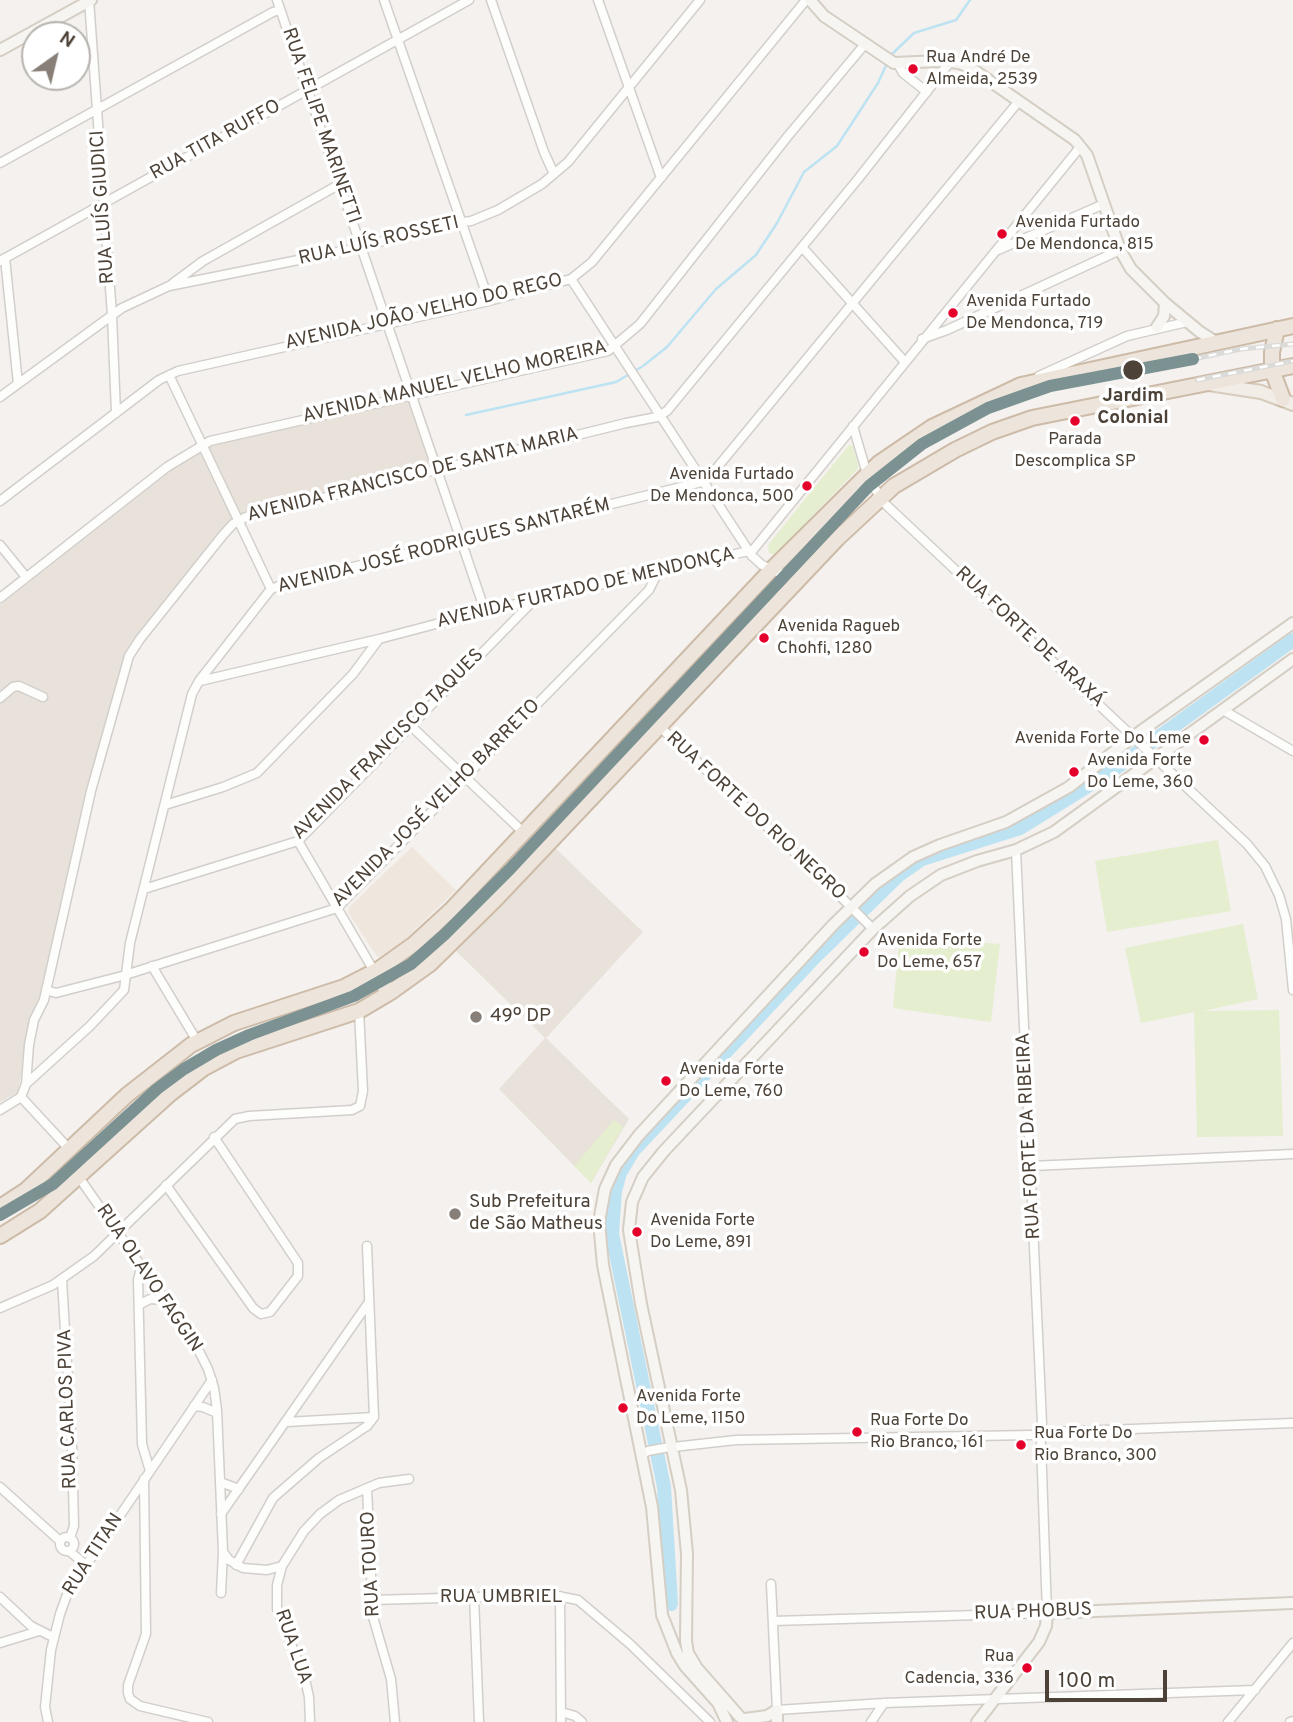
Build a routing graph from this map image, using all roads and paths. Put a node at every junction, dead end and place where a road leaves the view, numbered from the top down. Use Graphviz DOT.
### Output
graph roads {
  1 [pos="90,0"];
  2 [pos="277,0"];
  3 [pos="384,0"];
  4 [pos="469,0"];
  5 [pos="491,0"];
  6 [pos="598,0"];
  7 [pos="700,0"];
  8 [pos="808,0"];
  9 [pos="281,10"];
  10 [pos="398,39"];
  11 [pos="865,44"];
  12 [pos="0,50"];
  13 [pos="950,62"];
  14 [pos="896,63"];
  15 [pos="628,87"];
  16 [pos="308,89"];
  17 [pos="927,92"];
  18 [pos="1019,101"];
  19 [pos="97,110"];
  20 [pos="1081,146"];
  21 [pos="0,163"];
  22 [pos="554,174"];
  23 [pos="661,178"];
  24 [pos="340,184"];
  25 [pos="103,204"];
  26 [pos="1104,204"];
  27 [pos="461,222"];
  28 [pos="1016,225"];
  29 [pos="1028,237"];
  30 [pos="362,246"];
  31 [pos="802,247"];
  32 [pos="1120,250"];
  33 [pos="995,251"];
  34 [pos="3,259"];
  35 [pos="198,264"];
  36 [pos="206,279"];
  37 [pos="571,279"];
  38 [pos="169,286"];
  39 [pos="489,301"];
  40 [pos="1164,303"];
  41 [pos="853,304"];
  42 [pos="112,315"];
  43 [pos="1187,322"];
  44 [pos="387,324"];
  45 [pos="1293,326"];
  46 [pos="1157,327"];
  47 [pos="1277,329"];
  48 [pos="922,339"];
  49 [pos="1216,342"];
  50 [pos="615,346"];
  51 [pos="904,361"];
  52 [pos="1293,366"];
  53 [pos="1272,370"];
  54 [pos="169,375"];
  55 [pos="1204,383"];
  56 [pos="18,384"];
  57 [pos="1021,385"];
  58 [pos="411,394"];
  59 [pos="0,397"];
  60 [pos="1288,401"];
  61 [pos="116,413"];
  62 [pos="660,416"];
  63 [pos="853,426"];
  64 [pos="201,445"];
  65 [pos="437,470"];
  66 [pos="867,474"];
  67 [pos="704,483"];
  68 [pos="879,497"];
  69 [pos="0,501"];
  70 [pos="237,521"];
  71 [pos="462,541"];
  72 [pos="0,545"];
  73 [pos="749,552"];
  74 [pos="772,569"];
  75 [pos="658,572"];
  76 [pos="26,577"];
  77 [pos="798,581"];
  78 [pos="271,589"];
  79 [pos="0,598"];
  80 [pos="534,600"];
  81 [pos="503,607"];
  82 [pos="485,611"];
  83 [pos="1293,623"];
  84 [pos="507,626"];
  85 [pos="379,639"];
  86 [pos="1293,659"];
  87 [pos="199,681"];
  88 [pos="43,697"];
  89 [pos="0,698"];
  90 [pos="1223,710"];
  91 [pos="411,726"];
  92 [pos="659,726"];
  93 [pos="1137,739"];
  94 [pos="1293,751"];
  95 [pos="1156,756"];
  96 [pos="467,778"];
  97 [pos="166,805"];
  98 [pos="523,832"];
  99 [pos="298,841"];
  100 [pos="1016,850"];
  101 [pos="144,889"];
  102 [pos="337,908"];
  103 [pos="854,910"];
  104 [pos="870,926"];
  105 [pos="392,960"];
  106 [pos="152,966"];
  107 [pos="377,970"];
  108 [pos="127,974"];
  109 [pos="405,983"];
  110 [pos="46,990"];
  111 [pos="1293,990"];
  112 [pos="391,992"];
  113 [pos="359,1011"];
  114 [pos="197,1041"];
  115 [pos="26,1084"];
  116 [pos="21,1097"];
  117 [pos="0,1110"];
  118 [pos="214,1137"];
  119 [pos="68,1153"];
  120 [pos="1293,1154"];
  121 [pos="90,1166"];
  122 [pos="1032,1166"];
  123 [pos="77,1177"];
  124 [pos="166,1185"];
  125 [pos="0,1207"];
  126 [pos="116,1233"];
  127 [pos="0,1236"];
  128 [pos="367,1246"];
  129 [pos="141,1267"];
  130 [pos="62,1280"];
  131 [pos="165,1300"];
  132 [pos="369,1302"];
  133 [pos="139,1305"];
  134 [pos="0,1308"];
  135 [pos="212,1380"];
  136 [pos="194,1406"];
  137 [pos="217,1413"];
  138 [pos="374,1417"];
  139 [pos="287,1422"];
  140 [pos="1042,1423"];
  141 [pos="1293,1423"];
  142 [pos="1051,1432"];
  143 [pos="1032,1435"];
  144 [pos="1041,1443"];
  145 [pos="668,1447"];
  146 [pos="645,1453"];
  147 [pos="150,1471"];
  148 [pos="144,1479"];
  149 [pos="409,1479"];
  150 [pos="220,1482"];
  151 [pos="0,1487"];
  152 [pos="367,1488"];
  153 [pos="239,1489"];
  154 [pos="221,1514"];
  155 [pos="70,1538"];
  156 [pos="60,1541"];
  157 [pos="69,1551"];
  158 [pos="223,1552"];
  159 [pos="85,1564"];
  160 [pos="236,1565"];
  161 [pos="282,1566"];
  162 [pos="771,1584"];
  163 [pos="221,1593"];
  164 [pos="474,1596"];
  165 [pos="560,1596"];
  166 [pos="0,1597"];
  167 [pos="372,1600"];
  168 [pos="1293,1603"];
  169 [pos="1046,1614"];
  170 [pos="773,1621"];
  171 [pos="39,1632"];
  172 [pos="53,1637"];
  173 [pos="0,1643"];
  174 [pos="1293,1643"];
  175 [pos="1255,1690"];
  176 [pos="994,1700"];
  177 [pos="884,1703"];
  178 [pos="777,1710"];
  179 [pos="561,1717"];
  180 [pos="744,1719"];
  181 [pos="48,1722"];
  182 [pos="208,1722"];
  183 [pos="310,1722"];
  184 [pos="395,1722"];
  185 [pos="479,1722"];
  186 [pos="582,1722"];
  187 [pos="710,1722"];
  188 [pos="728,1722"];
  189 [pos="778,1722"];
  190 [pos="872,1722"];
  191 [pos="977,1722"];
  192 [pos="1228,1722"];
  1 -- 12 [label="main road"];
  1 -- 19 [label="street, RUA LUÍS GIUDICI"];
  2 -- 9 [label="street, RUA FELIPE MARINETTI"];
  3 -- 10 [label="street"];
  4 -- 10 [label="street, RUA TITA RUFFO"];
  5 -- 22 [label="street"];
  6 -- 15 [label="street"];
  7 -- 15 [label="street, RUA LUÍS ROSSETI"];
  8 -- 11 [label="main road"];
  8 -- 23 [label="street, AVENIDA JOÃO VELHO DO REGO"];
  9 -- 16 [label="street, RUA FELIPE MARINETTI"];
  9 -- 19 [label="street"];
  10 -- 16 [label="street, RUA TITA RUFFO"];
  10 -- 27 [label="street"];
  11 -- 14 [label="main road"];
  11 -- 50 [label="street, AVENIDA MANUEL VELHO MOREIRA"];
  13 -- 14 [label="main road"];
  13 -- 17 [label="street"];
  13 -- 18 [label="main road"];
  14 -- 17 [label="street"];
  15 -- 22 [label="street, RUA LUÍS ROSSETI"];
  15 -- 23 [label="street"];
  16 -- 24 [label="street, RUA FELIPE MARINETTI"];
  16 -- 25 [label="street, RUA TITA RUFFO"];
  17 -- 31 [label="street"];
  18 -- 20 [label="main road"];
  18 -- 41 [label="street"];
  19 -- 21 [label="street"];
  19 -- 25 [label="street, RUA LUÍS GIUDICI"];
  20 -- 26 [label="main road"];
  20 -- 28 [label="street, AVENIDA FURTADO DE MENDONÇA"];
  22 -- 27 [label="street, RUA LUÍS ROSSETI"];
  23 -- 37 [label="street, AVENIDA JOÃO VELHO DO REGO"];
  24 -- 30 [label="street, RUA FELIPE MARINETTI"];
  24 -- 35 [label="street"];
  25 -- 34 [label="street, RUA TITA RUFFO"];
  25 -- 42 [label="street, RUA LUÍS GIUDICI"];
  26 -- 29 [label="street"];
  26 -- 32 [label="main road"];
  27 -- 30 [label="street, RUA LUÍS ROSSETI"];
  27 -- 39 [label="street"];
  28 -- 29 [label="street"];
  28 -- 33 [label="street, AVENIDA FURTADO DE MENDONÇA"];
  29 -- 33 [label="street"];
  30 -- 36 [label="street, RUA LUÍS ROSSETI"];
  30 -- 44 [label="street, RUA FELIPE MARINETTI"];
  31 -- 41 [label="street"];
  31 -- 62 [label="street"];
  32 -- 40 [label="main road"];
  32 -- 48 [label="street"];
  33 -- 48 [label="street, AVENIDA FURTADO DE MENDONÇA"];
  34 -- 56 [label="street"];
  35 -- 36 [label="street"];
  35 -- 38 [label="street"];
  36 -- 38 [label="street, RUA LUÍS ROSSETI"];
  37 -- 39 [label="street, AVENIDA JOÃO VELHO DO REGO"];
  37 -- 50 [label="street"];
  38 -- 42 [label="street, RUA LUÍS ROSSETI"];
  39 -- 44 [label="street, AVENIDA JOÃO VELHO DO REGO"];
  40 -- 43 [label="main road"];
  40 -- 46 [label="main road"];
  41 -- 51 [label="street"];
  41 -- 67 [label="street"];
  42 -- 56 [label="street, RUA LUÍS ROSSETI"];
  42 -- 61 [label="street, RUA LUÍS GIUDICI"];
  43 -- 46 [label="street"];
  43 -- 49 [label="main road"];
  44 -- 54 [label="street, AVENIDA JOÃO VELHO DO REGO"];
  44 -- 58 [label="street, RUA FELIPE MARINETTI"];
  45 -- 47 [label="highway"];
  46 -- 57 [label="street"];
  47 -- 49 [label="highway"];
  47 -- 53 [label="highway"];
  48 -- 51 [label="street, AVENIDA FURTADO DE MENDONÇA"];
  49 -- 57 [label="highway"];
  50 -- 58 [label="street, AVENIDA MANUEL VELHO MOREIRA"];
  50 -- 62 [label="street"];
  51 -- 63 [label="street, AVENIDA FURTADO DE MENDONÇA"];
  52 -- 53 [label="highway"];
  53 -- 55 [label="highway"];
  53 -- 60 [label="highway"];
  54 -- 61 [label="street, AVENIDA JOÃO VELHO DO REGO"];
  54 -- 64 [label="street"];
  55 -- 60 [label="main road"];
  55 -- 68 [label="highway"];
  56 -- 59 [label="street, RUA LUÍS ROSSETI"];
  57 -- 66 [label="highway"];
  58 -- 64 [label="street, AVENIDA MANUEL VELHO MOREIRA"];
  58 -- 65 [label="street, RUA FELIPE MARINETTI"];
  61 -- 69 [label="street, AVENIDA JOÃO VELHO DO REGO"];
  62 -- 65 [label="street, AVENIDA FRANCISCO DE SANTA MARIA"];
  62 -- 67 [label="street"];
  63 -- 66 [label="street, RUA FORTE DE ARAXÁ"];
  63 -- 73 [label="street, AVENIDA FURTADO DE MENDONÇA"];
  64 -- 70 [label="street"];
  64 -- 76 [label="street, AVENIDA MANUEL VELHO MOREIRA"];
  65 -- 70 [label="street, AVENIDA FRANCISCO DE SANTA MARIA"];
  65 -- 71 [label="street, RUA FELIPE MARINETTI"];
  66 -- 68 [label="street, RUA FORTE DE ARAXÁ"];
  66 -- 74 [label="highway"];
  67 -- 71 [label="street, AVENIDA JOSÉ RODRIGUES SANTARÉM"];
  67 -- 73 [label="street"];
  68 -- 77 [label="highway"];
  68 -- 93 [label="street, RUA FORTE DE ARAXÁ"];
  70 -- 78 [label="street"];
  70 -- 110 [label="street, AVENIDA FRANCISCO DE SANTA MARIA"];
  71 -- 78 [label="street, AVENIDA JOSÉ RODRIGUES SANTARÉM"];
  71 -- 82 [label="street, RUA FELIPE MARINETTI"];
  72 -- 76 [label="street"];
  73 -- 74 [label="street"];
  73 -- 75 [label="street, AVENIDA FURTADO DE MENDONÇA"];
  74 -- 77 [label="street"];
  74 -- 98 [label="highway"];
  75 -- 80 [label="street, AVENIDA FURTADO DE MENDONÇA"];
  75 -- 96 [label="street, AVENIDA JOSÉ VELHO BARRETO"];
  76 -- 79 [label="street, AVENIDA MANUEL VELHO MOREIRA"];
  77 -- 92 [label="highway"];
  78 -- 87 [label="street, AVENIDA JOSÉ RODRIGUES SANTARÉM"];
  80 -- 81 [label="street, AVENIDA FURTADO DE MENDONÇA"];
  80 -- 84 [label="street, AVENIDA FRANCISCO TAQUES"];
  81 -- 82 [label="street, AVENIDA FURTADO DE MENDONÇA"];
  81 -- 84 [label="street"];
  82 -- 85 [label="street, AVENIDA FURTADO DE MENDONÇA"];
  83 -- 93 [label="main road"];
  84 -- 91 [label="street, AVENIDA FRANCISCO TAQUES"];
  85 -- 87 [label="street, AVENIDA FURTADO DE MENDONÇA"];
  85 -- 97 [label="street"];
  86 -- 90 [label="main road"];
  87 -- 97 [label="street, AVENIDA JOSÉ RODRIGUES SANTARÉM"];
  88 -- 89 [label="street"];
  90 -- 94 [label="street"];
  90 -- 95 [label="main road"];
  91 -- 96 [label="street"];
  91 -- 99 [label="street, AVENIDA FRANCISCO TAQUES"];
  92 -- 103 [label="street, RUA FORTE DO RIO NEGRO"];
  92 -- 109 [label="highway"];
  93 -- 95 [label="street, RUA FORTE DE ARAXÁ"];
  93 -- 103 [label="main road"];
  95 -- 100 [label="main road"];
  95 -- 111 [label="street, RUA FORTE DE ARAXÁ"];
  96 -- 98 [label="street"];
  96 -- 102 [label="street, AVENIDA JOSÉ VELHO BARRETO"];
  97 -- 101 [label="street, AVENIDA JOSÉ RODRIGUES SANTARÉM"];
  98 -- 105 [label="highway"];
  99 -- 101 [label="street, AVENIDA FRANCISCO TAQUES"];
  99 -- 102 [label="street"];
  100 -- 104 [label="main road"];
  100 -- 122 [label="street, RUA FORTE DA RIBEIRA"];
  101 -- 108 [label="street, AVENIDA JOSÉ RODRIGUES SANTARÉM"];
  102 -- 106 [label="street, AVENIDA JOSÉ VELHO BARRETO"];
  102 -- 107 [label="street"];
  103 -- 104 [label="street"];
  103 -- 146 [label="main road"];
  104 -- 145 [label="main road"];
  105 -- 107 [label="highway"];
  105 -- 109 [label="highway"];
  106 -- 108 [label="street, AVENIDA JOSÉ VELHO BARRETO"];
  106 -- 114 [label="street"];
  107 -- 112 [label="highway"];
  107 -- 114 [label="highway"];
  108 -- 110 [label="street, AVENIDA JOSÉ VELHO BARRETO"];
  108 -- 115 [label="street, AVENIDA JOSÉ RODRIGUES SANTARÉM"];
  109 -- 112 [label="highway"];
  110 -- 115 [label="street, AVENIDA FRANCISCO DE SANTA MARIA"];
  112 -- 113 [label="highway"];
  113 -- 118 [label="street"];
  113 -- 121 [label="highway"];
  114 -- 119 [label="highway"];
  115 -- 116 [label="street, AVENIDA JOSÉ RODRIGUES SANTARÉM"];
  116 -- 117 [label="street"];
  116 -- 119 [label="street"];
  118 -- 124 [label="street"];
  118 -- 124 [label="street"];
  119 -- 121 [label="highway"];
  119 -- 123 [label="highway"];
  119 -- 125 [label="highway"];
  120 -- 122 [label="street"];
  121 -- 123 [label="highway"];
  122 -- 140 [label="street, RUA FORTE DA RIBEIRA"];
  123 -- 126 [label="street, RUA OLAVO FAGGIN"];
  123 -- 127 [label="highway"];
  124 -- 126 [label="street"];
  126 -- 129 [label="street, RUA OLAVO FAGGIN"];
  126 -- 130 [label="street"];
  128 -- 132 [label="street"];
  129 -- 131 [label="street, RUA OLAVO FAGGIN"];
  129 -- 133 [label="street"];
  130 -- 134 [label="street"];
  130 -- 155 [label="street, RUA CARLOS PIVA"];
  131 -- 133 [label="street"];
  131 -- 135 [label="street, RUA OLAVO FAGGIN"];
  132 -- 138 [label="street"];
  132 -- 139 [label="street"];
  133 -- 147 [label="street"];
  135 -- 136 [label="street, RUA TITAN"];
  135 -- 137 [label="street, RUA OLAVO FAGGIN"];
  136 -- 137 [label="street"];
  136 -- 147 [label="street, RUA TITAN"];
  137 -- 150 [label="street, RUA OLAVO FAGGIN"];
  138 -- 139 [label="street"];
  138 -- 160 [label="street"];
  139 -- 153 [label="street"];
  140 -- 142 [label="street"];
  140 -- 143 [label="street"];
  141 -- 142 [label="street"];
  142 -- 144 [label="street"];
  143 -- 144 [label="street"];
  143 -- 145 [label="street"];
  144 -- 169 [label="street"];
  145 -- 146 [label="street"];
  145 -- 180 [label="main road"];
  146 -- 188 [label="main road"];
  147 -- 148 [label="street, RUA TITAN"];
  148 -- 159 [label="street, RUA TITAN"];
  148 -- 182 [label="street"];
  149 -- 152 [label="street, RUA LUA"];
  150 -- 153 [label="street"];
  150 -- 154 [label="street, RUA OLAVO FAGGIN"];
  151 -- 156 [label="street"];
  152 -- 161 [label="street, RUA LUA"];
  152 -- 167 [label="street, RUA TOURO"];
  153 -- 154 [label="street"];
  154 -- 158 [label="street, RUA OLAVO FAGGIN"];
  155 -- 156 [label="street"];
  155 -- 157 [label="street"];
  156 -- 157 [label="street"];
  157 -- 159 [label="street"];
  158 -- 160 [label="street"];
  158 -- 163 [label="street, RUA OLAVO FAGGIN"];
  159 -- 172 [label="street, RUA TITAN"];
  160 -- 161 [label="street"];
  161 -- 183 [label="street, RUA LUA"];
  162 -- 170 [label="street"];
  164 -- 165 [label="street, RUA UMBRIEL"];
  164 -- 167 [label="street, RUA UMBRIEL"];
  164 -- 185 [label="street"];
  165 -- 179 [label="street"];
  165 -- 187 [label="street, RUA UMBRIEL"];
  166 -- 171 [label="street"];
  167 -- 184 [label="street, RUA TOURO"];
  168 -- 169 [label="main road, RUA PHOBUS"];
  169 -- 170 [label="street, RUA PHOBUS"];
  169 -- 176 [label="main road"];
  170 -- 178 [label="street"];
  171 -- 172 [label="street"];
  171 -- 173 [label="street"];
  172 -- 181 [label="street, RUA TITAN"];
  174 -- 175 [label="street"];
  175 -- 176 [label="street"];
  175 -- 192 [label="street"];
  176 -- 177 [label="street"];
  176 -- 191 [label="main road"];
  177 -- 178 [label="street"];
  177 -- 190 [label="street"];
  178 -- 180 [label="main road"];
  178 -- 189 [label="main road"];
  179 -- 186 [label="street"];
  180 -- 188 [label="main road"];
}
